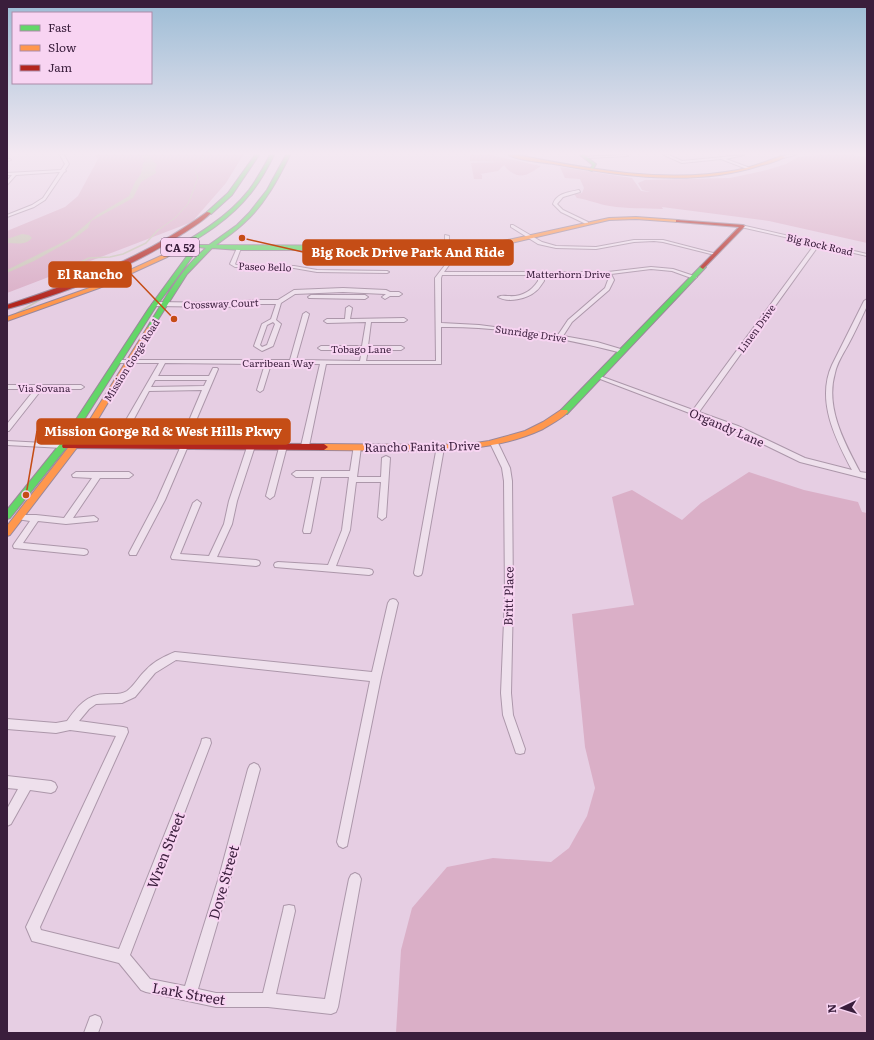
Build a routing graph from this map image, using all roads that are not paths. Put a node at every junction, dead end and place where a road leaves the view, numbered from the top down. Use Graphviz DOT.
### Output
graph roads {
  1 [pos="36,204"];
  2 [pos="221,204"];
  3 [pos="239,204"];
  4 [pos="253,204"];
  5 [pos="261,204"];
  6 [pos="555,204"];
  7 [pos="7,216"];
  8 [pos="586,223"];
  9 [pos="513,226"];
  10 [pos="743,226"];
  11 [pos="447,236"];
  12 [pos="530,237"];
  13 [pos="817,244"];
  14 [pos="205,246"];
  15 [pos="239,248"];
  16 [pos="447,248"];
  17 [pos="715,254"];
  18 [pos="867,255"];
  19 [pos="387,272"];
  20 [pos="440,274"];
  21 [pos="540,274"];
  22 [pos="608,274"];
  23 [pos="694,277"];
  24 [pos="399,294"];
  25 [pos="501,297"];
  26 [pos="867,301"];
  27 [pos="279,302"];
  28 [pos="155,304"];
  29 [pos="166,304"];
  30 [pos="7,307"];
  31 [pos="349,308"];
  32 [pos="306,314"];
  33 [pos="7,318"];
  34 [pos="273,320"];
  35 [pos="347,320"];
  36 [pos="369,320"];
  37 [pos="404,320"];
  38 [pos="327,321"];
  39 [pos="438,324"];
  40 [pos="141,326"];
  41 [pos="559,336"];
  42 [pos="144,339"];
  43 [pos="321,348"];
  44 [pos="365,348"];
  45 [pos="401,348"];
  46 [pos="262,349"];
  47 [pos="622,351"];
  48 [pos="118,361"];
  49 [pos="130,361"];
  50 [pos="163,361"];
  51 [pos="258,362"];
  52 [pos="269,362"];
  53 [pos="293,362"];
  54 [pos="323,362"];
  55 [pos="363,363"];
  56 [pos="215,369"];
  57 [pos="598,377"];
  58 [pos="153,378"];
  59 [pos="211,378"];
  60 [pos="7,387"];
  61 [pos="40,387"];
  62 [pos="81,387"];
  63 [pos="206,388"];
  64 [pos="147,389"];
  65 [pos="260,390"];
  66 [pos="695,412"];
  67 [pos="7,429"];
  68 [pos="123,432"];
  69 [pos="187,432"];
  70 [pos="209,432"];
  71 [pos="7,443"];
  72 [pos="494,443"];
  73 [pos="63,446"];
  74 [pos="74,446"];
  75 [pos="115,446"];
  76 [pos="183,446"];
  77 [pos="251,446"];
  78 [pos="283,446"];
  79 [pos="305,446"];
  80 [pos="357,447"];
  81 [pos="440,448"];
  82 [pos="386,458"];
  83 [pos="857,473"];
  84 [pos="296,474"];
  85 [pos="318,474"];
  86 [pos="76,475"];
  87 [pos="98,475"];
  88 [pos="129,475"];
  89 [pos="867,476"];
  90 [pos="353,477"];
  91 [pos="384,480"];
  92 [pos="270,496"];
  93 [pos="197,503"];
  94 [pos="7,516"];
  95 [pos="382,516"];
  96 [pos="20,517"];
  97 [pos="36,518"];
  98 [pos="94,519"];
  99 [pos="66,521"];
  100 [pos="307,531"];
  101 [pos="7,533"];
  102 [pos="84,552"];
  103 [pos="133,554"];
  104 [pos="211,560"];
  105 [pos="256,562"];
  106 [pos="278,565"];
  107 [pos="331,569"];
  108 [pos="368,572"];
  109 [pos="418,573"];
  110 [pos="394,603"];
  111 [pos="376,677"];
  112 [pos="7,724"];
  113 [pos="70,725"];
  114 [pos="206,743"];
  115 [pos="520,749"];
  116 [pos="254,769"];
  117 [pos="7,782"];
  118 [pos="27,784"];
  119 [pos="51,787"];
  120 [pos="7,820"];
  121 [pos="343,842"];
  122 [pos="355,880"];
  123 [pos="290,911"];
  124 [pos="123,957"];
  125 [pos="189,995"];
  126 [pos="268,1000"];
  1 -- 7 [label="street"];
  2 -- 30 [label="main road, CA 52"];
  3 -- 33 [label="main road, CA 52"];
  4 -- 14 [label="main road, Mission Gorge Road"];
  5 -- 14 [label="main road, Mission Gorge Road"];
  6 -- 8 [label="street"];
  8 -- 10 [label="main road, Big Rock Road"];
  8 -- 12 [label="main road, Big Rock Road"];
  9 -- 12 [label="street"];
  10 -- 13 [label="street, Big Rock Road"];
  10 -- 17 [label="main road, Rancho Fanita Drive"];
  11 -- 16 [label="street"];
  12 -- 16 [label="main road, Big Rock Road"];
  12 -- 17 [label="street"];
  13 -- 18 [label="street, Big Rock Road"];
  13 -- 66 [label="street, Linen Drive"];
  14 -- 15 [label="main road, Big Rock Road"];
  14 -- 28 [label="main road, Mission Gorge Road"];
  14 -- 29 [label="main road, Mission Gorge Road"];
  15 -- 16 [label="main road, Big Rock Road"];
  15 -- 19 [label="street, Paseo Bello"];
  16 -- 20 [label="street"];
  17 -- 23 [label="main road, Rancho Fanita Drive"];
  20 -- 21 [label="street, Matterhorn Drive"];
  20 -- 39 [label="street"];
  21 -- 22 [label="street, Matterhorn Drive"];
  21 -- 25 [label="street"];
  22 -- 23 [label="street, Matterhorn Drive"];
  22 -- 41 [label="street"];
  23 -- 47 [label="main road, Rancho Fanita Drive"];
  24 -- 27 [label="street"];
  26 -- 83 [label="street"];
  27 -- 29 [label="street, Crossway Court"];
  27 -- 34 [label="street"];
  28 -- 29 [label="street, Crossway Court"];
  28 -- 40 [label="main road, Mission Gorge Road"];
  29 -- 42 [label="main road, Mission Gorge Road"];
  31 -- 35 [label="street"];
  32 -- 53 [label="street"];
  34 -- 46 [label="street"];
  34 -- 46 [label="street"];
  35 -- 36 [label="street"];
  35 -- 38 [label="street"];
  36 -- 37 [label="street"];
  36 -- 44 [label="street"];
  39 -- 41 [label="street, Sunridge Drive"];
  39 -- 55 [label="street, Carribean Way"];
  40 -- 42 [label="main road"];
  40 -- 48 [label="main road, Mission Gorge Road"];
  41 -- 47 [label="street, Sunridge Drive"];
  42 -- 49 [label="main road, Mission Gorge Road"];
  43 -- 44 [label="street, Tobago Lane"];
  44 -- 45 [label="street, Tobago Lane"];
  44 -- 55 [label="street"];
  46 -- 51 [label="street"];
  47 -- 57 [label="main road, Rancho Fanita Drive"];
  48 -- 49 [label="street, Carribean Way"];
  48 -- 73 [label="main road, Mission Gorge Road"];
  49 -- 50 [label="street, Carribean Way"];
  49 -- 74 [label="main road, Mission Gorge Road"];
  50 -- 51 [label="street, Carribean Way"];
  50 -- 58 [label="street"];
  51 -- 52 [label="street, Carribean Way"];
  52 -- 53 [label="street, Carribean Way"];
  52 -- 65 [label="street"];
  53 -- 54 [label="street, Carribean Way"];
  54 -- 55 [label="street, Carribean Way"];
  54 -- 79 [label="street"];
  56 -- 59 [label="street"];
  57 -- 66 [label="street, Organdy Lane"];
  57 -- 72 [label="main road, Rancho Fanita Drive"];
  58 -- 59 [label="street"];
  58 -- 64 [label="street"];
  59 -- 63 [label="street"];
  60 -- 61 [label="street, Via Sovana"];
  61 -- 62 [label="street, Via Sovana"];
  61 -- 67 [label="street"];
  63 -- 64 [label="street"];
  63 -- 69 [label="street"];
  64 -- 68 [label="street"];
  66 -- 83 [label="street, Organdy Lane"];
  68 -- 69 [label="street"];
  68 -- 75 [label="street"];
  69 -- 70 [label="street"];
  69 -- 76 [label="street"];
  71 -- 73 [label="street"];
  72 -- 81 [label="main road, Rancho Fanita Drive"];
  72 -- 115 [label="street, Britt Place"];
  73 -- 74 [label="main road, Rancho Fanita Drive"];
  73 -- 94 [label="main road, Mission Gorge Road"];
  74 -- 75 [label="main road, Rancho Fanita Drive"];
  74 -- 96 [label="main road, Mission Gorge Road"];
  75 -- 76 [label="main road, Rancho Fanita Drive"];
  76 -- 77 [label="main road, Rancho Fanita Drive"];
  76 -- 103 [label="street"];
  77 -- 78 [label="main road, Rancho Fanita Drive"];
  77 -- 104 [label="street"];
  78 -- 79 [label="main road, Rancho Fanita Drive"];
  78 -- 92 [label="street"];
  79 -- 80 [label="main road, Rancho Fanita Drive"];
  80 -- 81 [label="main road, Rancho Fanita Drive"];
  80 -- 90 [label="street"];
  81 -- 109 [label="street"];
  82 -- 91 [label="street"];
  83 -- 89 [label="street, Organdy Lane"];
  84 -- 85 [label="street"];
  85 -- 90 [label="street"];
  85 -- 100 [label="street"];
  86 -- 87 [label="street"];
  87 -- 88 [label="street"];
  87 -- 99 [label="street"];
  90 -- 91 [label="street"];
  90 -- 107 [label="street"];
  91 -- 95 [label="street"];
  93 -- 104 [label="street"];
  96 -- 97 [label="street"];
  96 -- 101 [label="main road, Mission Gorge Road"];
  97 -- 99 [label="street"];
  97 -- 102 [label="street"];
  98 -- 99 [label="street"];
  104 -- 105 [label="street"];
  106 -- 107 [label="street"];
  107 -- 108 [label="street"];
  110 -- 111 [label="street"];
  111 -- 113 [label="street"];
  111 -- 121 [label="street"];
  112 -- 113 [label="street"];
  113 -- 124 [label="street"];
  114 -- 124 [label="street, Wren Street"];
  116 -- 125 [label="street, Dove Street"];
  117 -- 118 [label="street"];
  118 -- 119 [label="street"];
  118 -- 120 [label="street"];
  122 -- 126 [label="street, Lark Street"];
  123 -- 126 [label="street"];
  124 -- 125 [label="street, Lark Street"];
  125 -- 126 [label="street, Lark Street"];
}
